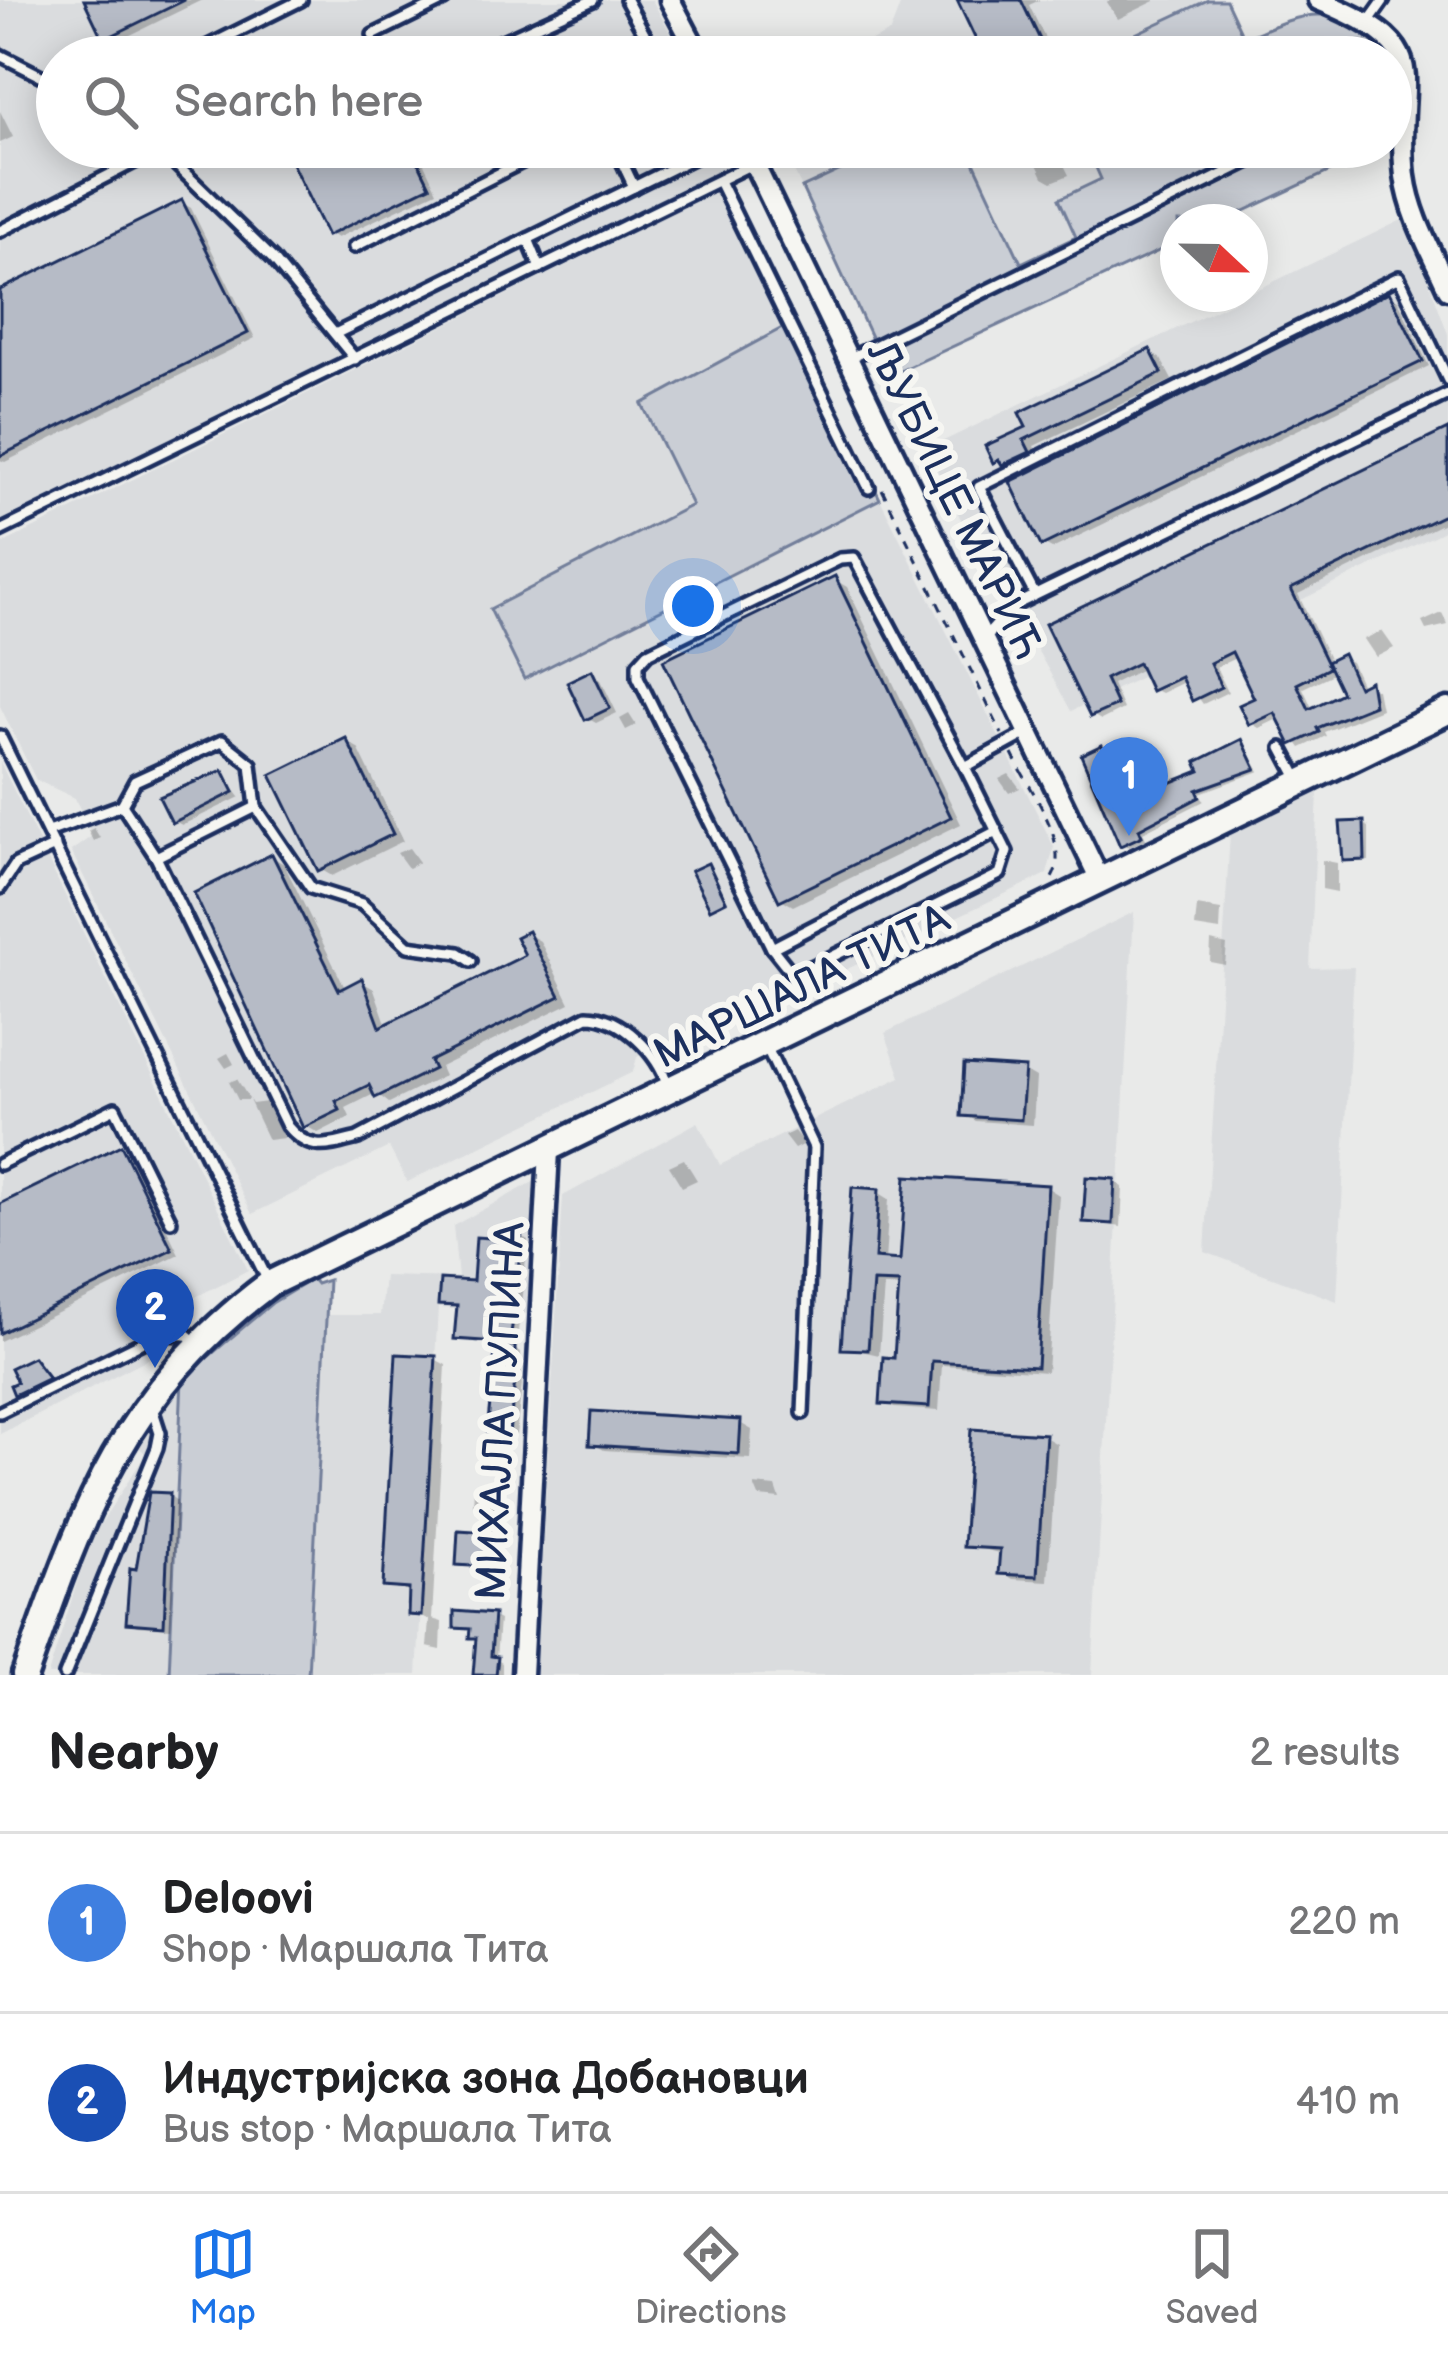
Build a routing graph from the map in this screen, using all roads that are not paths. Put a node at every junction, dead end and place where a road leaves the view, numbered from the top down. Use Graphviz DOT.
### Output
graph roads {
  1 [pos="301,0"];
  2 [pos="444,0"];
  3 [pos="543,0"];
  4 [pos="593,0"];
  5 [pos="626,0"];
  6 [pos="670,0"];
  7 [pos="1318,0"];
  8 [pos="1384,0"];
  9 [pos="551,16"];
  10 [pos="1370,21"];
  11 [pos="373,35"];
  12 [pos="645,35"];
  13 [pos="228,36"];
  14 [pos="510,36"];
  15 [pos="689,36"];
  16 [pos="1386,36"];
  17 [pos="0,55"];
  18 [pos="36,73"];
  19 [pos="121,168"];
  20 [pos="180,168"];
  21 [pos="510,168"];
  22 [pos="625,168"];
  23 [pos="672,168"];
  24 [pos="734,168"];
  25 [pos="756,168"];
  26 [pos="1236,168"];
  27 [pos="1407,168"];
  28 [pos="719,181"];
  29 [pos="634,187"];
  30 [pos="0,231"];
  31 [pos="528,239"];
  32 [pos="354,247"];
  33 [pos="540,268"];
  34 [pos="1448,289"];
  35 [pos="335,334"];
  36 [pos="355,358"];
  37 [pos="848,359"];
  38 [pos="1448,380"];
  39 [pos="1448,394"];
  40 [pos="869,488"];
  41 [pos="0,530"];
  42 [pos="1035,595"];
  43 [pos="984,639"];
  44 [pos="1448,711"];
  45 [pos="1029,732"];
  46 [pos="0,736"];
  47 [pos="1282,748"];
  48 [pos="965,767"];
  49 [pos="1301,783"];
  50 [pos="122,805"];
  51 [pos="256,807"];
  52 [pos="997,831"];
  53 [pos="48,832"];
  54 [pos="55,846"];
  55 [pos="156,857"];
  56 [pos="1101,882"];
  57 [pos="0,888"];
  58 [pos="772,947"];
  59 [pos="471,961"];
  60 [pos="766,1046"];
  61 [pos="670,1091"];
  62 [pos="549,1150"];
  63 [pos="0,1164"];
  64 [pos="171,1221"];
  65 [pos="269,1284"];
  66 [pos="198,1344"];
  67 [pos="148,1400"];
  68 [pos="0,1412"];
  69 [pos="803,1413"];
  70 [pos="25,1675"];
  71 [pos="65,1675"];
  72 [pos="521,1675"];
  1 -- 13 [label="lane"];
  2 -- 11 [label="lane"];
  3 -- 9 [label="lane"];
  4 -- 9 [label="lane"];
  5 -- 12 [label="lane"];
  6 -- 15 [label="street"];
  7 -- 10 [label="street"];
  8 -- 10 [label="lane"];
  9 -- 14 [label="lane"];
  10 -- 16 [label="street"];
  17 -- 18 [label="lane"];
  19 -- 30 [label="lane"];
  20 -- 35 [label="lane"];
  21 -- 32 [label="lane"];
  22 -- 29 [label="lane"];
  23 -- 29 [label="lane"];
  24 -- 28 [label="lane"];
  25 -- 37 [label="street, ЉУБИЦЕ МАРИЋ"];
  26 -- 37 [label="lane"];
  27 -- 34 [label="street"];
  28 -- 33 [label="lane"];
  28 -- 40 [label="lane"];
  29 -- 31 [label="lane"];
  31 -- 33 [label="lane"];
  31 -- 35 [label="lane"];
  33 -- 36 [label="lane"];
  35 -- 36 [label="lane"];
  36 -- 41 [label="lane"];
  37 -- 43 [label="street, ЉУБИЦЕ МАРИЋ"];
  38 -- 42 [label="lane"];
  39 -- 42 [label="lane"];
  42 -- 43 [label="lane"];
  43 -- 45 [label="street, ЉУБИЦЕ МАРИЋ"];
  44 -- 49 [label="main road, МАРШАЛА ТИТА"];
  45 -- 48 [label="lane"];
  45 -- 56 [label="street, ЉУБИЦЕ МАРИЋ"];
  46 -- 53 [label="lane"];
  47 -- 49 [label="lane"];
  48 -- 52 [label="lane"];
  48 -- 58 [label="lane"];
  49 -- 56 [label="main road, МАРШАЛА ТИТА"];
  50 -- 51 [label="lane"];
  50 -- 53 [label="lane"];
  50 -- 55 [label="lane"];
  51 -- 55 [label="lane"];
  51 -- 59 [label="lane"];
  52 -- 58 [label="lane"];
  52 -- 58 [label="lane"];
  53 -- 54 [label="lane"];
  54 -- 57 [label="lane"];
  54 -- 65 [label="lane"];
  55 -- 61 [label="lane"];
  56 -- 60 [label="main road, МАРШАЛА ТИТА"];
  60 -- 61 [label="main road, МАРШАЛА ТИТА"];
  60 -- 69 [label="lane"];
  61 -- 62 [label="main road, МАРШАЛА ТИТА"];
  62 -- 65 [label="main road, МАРШАЛА ТИТА"];
  62 -- 72 [label="street, МИХАЈЛА ПУПИНА"];
  63 -- 64 [label="lane"];
  65 -- 66 [label="main road, МАРШАЛА ТИТА"];
  66 -- 67 [label="main road, МАРШАЛА ТИТА"];
  66 -- 68 [label="lane"];
  67 -- 70 [label="main road, МАРШАЛА ТИТА"];
  67 -- 71 [label="lane"];
}
